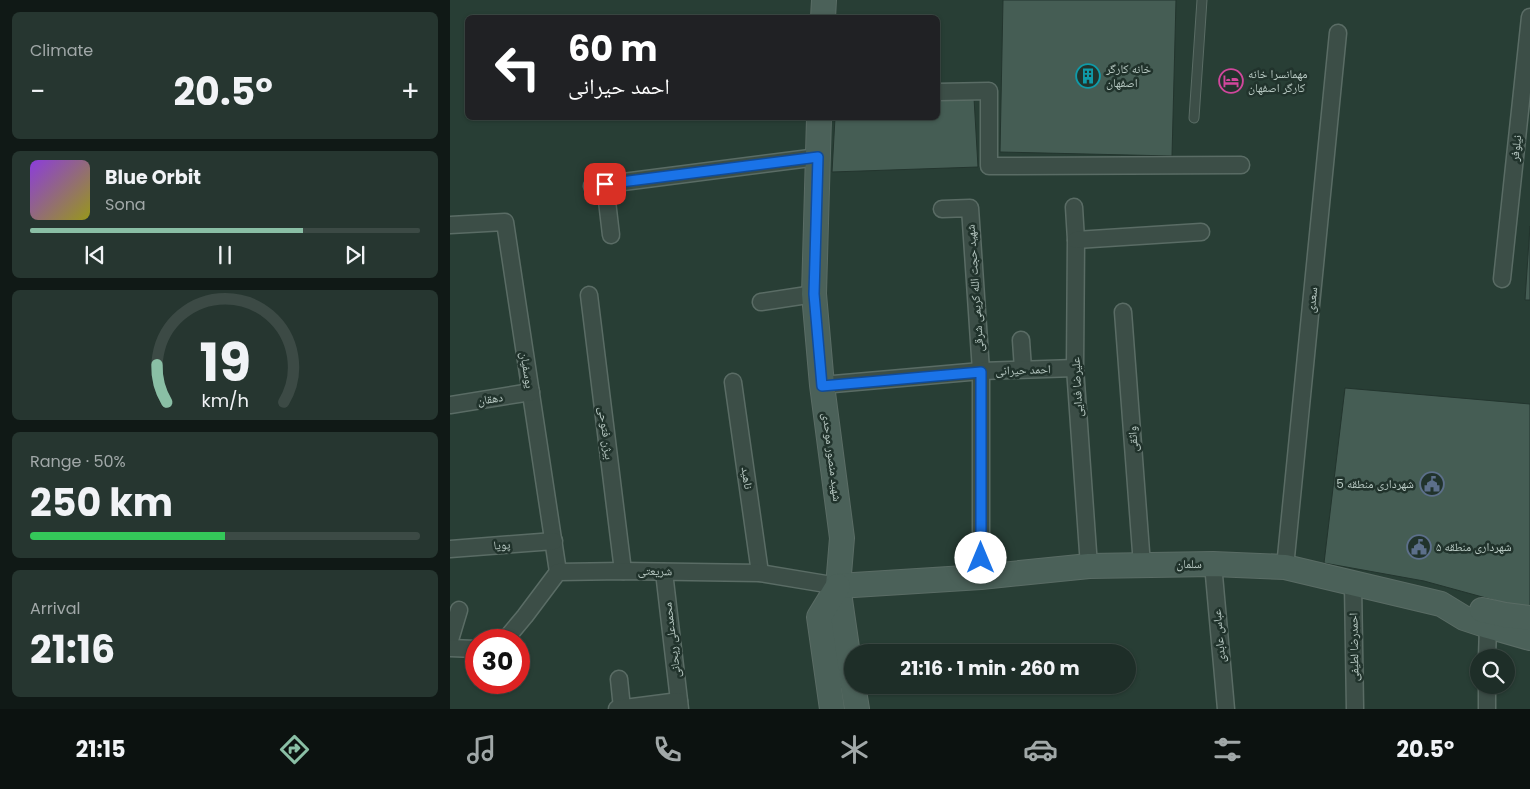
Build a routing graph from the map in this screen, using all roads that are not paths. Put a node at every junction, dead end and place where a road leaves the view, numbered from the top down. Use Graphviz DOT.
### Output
graph roads {
  1 [pos="824,0"];
  2 [pos="1202,0"];
  3 [pos="823,15"];
  4 [pos="1530,17"];
  5 [pos="1338,33"];
  6 [pos="940,92"];
  7 [pos="1194,118"];
  8 [pos="819,120"];
  9 [pos="818,157"];
  10 [pos="1241,165"];
  11 [pos="1074,207"];
  12 [pos="942,209"];
  13 [pos="450,225"];
  14 [pos="1201,232"];
  15 [pos="611,235"];
  16 [pos="1076,240"];
  17 [pos="1502,279"];
  18 [pos="589,294"];
  19 [pos="814,294"];
  20 [pos="761,302"];
  21 [pos="1123,312"];
  22 [pos="1021,340"];
  23 [pos="1075,368"];
  24 [pos="1023,369"];
  25 [pos="981,372"];
  26 [pos="733,382"];
  27 [pos="822,386"];
  28 [pos="531,392"];
  29 [pos="450,405"];
  30 [pos="554,541"];
  31 [pos="450,549"];
  32 [pos="1213,564"];
  33 [pos="1142,565"];
  34 [pos="1089,566"];
  35 [pos="1285,567"];
  36 [pos="623,571"];
  37 [pos="558,572"];
  38 [pos="664,572"];
  39 [pos="760,573"];
  40 [pos="981,577"];
  41 [pos="1353,584"];
  42 [pos="838,586"];
  43 [pos="1441,604"];
  44 [pos="459,610"];
  45 [pos="1530,618"];
  46 [pos="1488,626"];
  47 [pos="514,629"];
  48 [pos="1530,638"];
  49 [pos="450,640"];
  50 [pos="847,644"];
  51 [pos="450,648"];
  52 [pos="465,649"];
  53 [pos="1487,649"];
  54 [pos="619,679"];
  55 [pos="854,694"];
  56 [pos="1487,694"];
  57 [pos="679,705"];
  58 [pos="619,709"];
  59 [pos="832,709"];
  60 [pos="856,709"];
  61 [pos="1226,709"];
  62 [pos="1355,709"];
  63 [pos="1487,709"];
  1 -- 3 [label="street"];
  2 -- 7 [label="lane"];
  4 -- 17 [label="street, نیلوفر"];
  5 -- 35 [label="street, سعدی"];
  6 -- 10 [label="street"];
  8 -- 9 [label="street, شهید منصور موحدی"];
  9 -- 15 [label="street"];
  9 -- 19 [label="street, شهید منصور موحدی"];
  11 -- 16 [label="street, علیرضا فدایی"];
  12 -- 25 [label="street, شهید حجت الله کریمی شرقی"];
  13 -- 28 [label="street, یوسفیان"];
  14 -- 16 [label="street"];
  16 -- 23 [label="street, علیرضا فدایی"];
  18 -- 36 [label="street, بیژن فتوحی"];
  19 -- 20 [label="street"];
  19 -- 27 [label="street, شهید منصور موحدی"];
  21 -- 33 [label="street, واثقی"];
  22 -- 24 [label="street"];
  23 -- 24 [label="street, احمد حیرانی"];
  23 -- 34 [label="street, علیرضا فدایی"];
  24 -- 25 [label="street, احمد حیرانی"];
  25 -- 27 [label="street, احمد حیرانی"];
  25 -- 40 [label="street, شهید حجت الله کریمی شرقی"];
  26 -- 39 [label="street, ناهید"];
  27 -- 42 [label="street, شهید منصور موحدی"];
  28 -- 29 [label="street, دهقان"];
  28 -- 30 [label="street, یوسفیان"];
  30 -- 31 [label="street, پویا"];
  30 -- 37 [label="street, یوسفیان"];
  32 -- 33 [label="street, سلمان"];
  32 -- 35 [label="street, سلمان"];
  32 -- 61 [label="street, عباس عابدی"];
  33 -- 34 [label="street, سلمان"];
  34 -- 40 [label="street, سلمان"];
  35 -- 41 [label="street, سلمان"];
  36 -- 37 [label="street, شریعتی"];
  36 -- 38 [label="street, شریعتی"];
  37 -- 47 [label="street"];
  38 -- 39 [label="street, شریعتی"];
  38 -- 57 [label="street, محمدعلی ریحانی"];
  39 -- 42 [label="street, شریعتی"];
  40 -- 42 [label="street, سلمان"];
  41 -- 43 [label="street, سلمان"];
  41 -- 62 [label="street, احمدرضا لطیفی"];
  42 -- 50 [label="street, شهید منصور موحدی"];
  42 -- 59 [label="street, شهید منصور موحدی"];
  43 -- 45 [label="street"];
  43 -- 46 [label="street, سلمان"];
  44 -- 49 [label="street"];
  46 -- 48 [label="street, سلمان"];
  46 -- 53 [label="street"];
  51 -- 52 [label="street"];
  54 -- 58 [label="street"];
  55 -- 60 [label="street, شهید منصور موحدی"];
  56 -- 63 [label="street"];
  57 -- 58 [label="street"];
}
